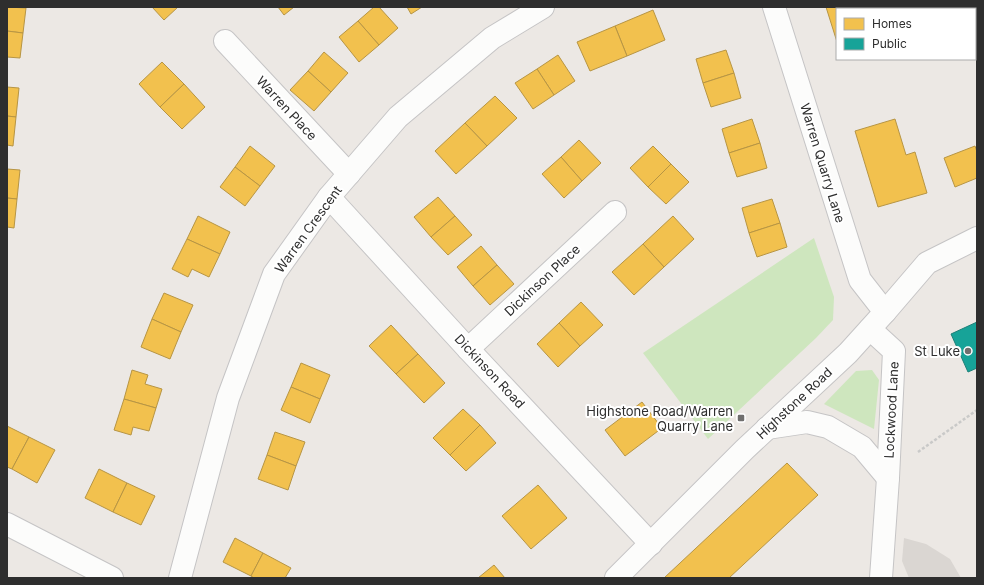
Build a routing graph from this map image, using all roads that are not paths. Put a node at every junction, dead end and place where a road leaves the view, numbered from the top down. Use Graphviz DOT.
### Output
graph roads {
  1 [pos="543,7"];
  2 [pos="774,7"];
  3 [pos="225,41"];
  4 [pos="349,174"];
  5 [pos="329,197"];
  6 [pos="615,212"];
  7 [pos="977,238"];
  8 [pos="885,312"];
  9 [pos="870,329"];
  10 [pos="468,349"];
  11 [pos="767,428"];
  12 [pos="888,478"];
  13 [pos="7,524"];
  14 [pos="652,544"];
  15 [pos="112,578"];
  16 [pos="180,578"];
  17 [pos="616,578"];
  18 [pos="881,578"];
  1 -- 4 [label="street, Warren Crescent"];
  2 -- 8 [label="street, Warren Quarry Lane"];
  3 -- 4 [label="street, Warren Place"];
  4 -- 5 [label="street, Warren Crescent"];
  5 -- 10 [label="street, Dickinson Road"];
  5 -- 16 [label="street, Warren Crescent"];
  6 -- 10 [label="street, Dickinson Place"];
  7 -- 8 [label="street, Highstone Road"];
  8 -- 9 [label="street, Highstone Road"];
  9 -- 11 [label="street, Highstone Road"];
  9 -- 12 [label="street, Lockwood Lane"];
  10 -- 14 [label="street, Dickinson Road"];
  11 -- 12 [label="street, Lockwood Lane"];
  11 -- 14 [label="street, Highstone Road"];
  12 -- 18 [label="street, Lockwood Lane"];
  13 -- 15 [label="street"];
  14 -- 17 [label="street, Highstone Road"];
}
